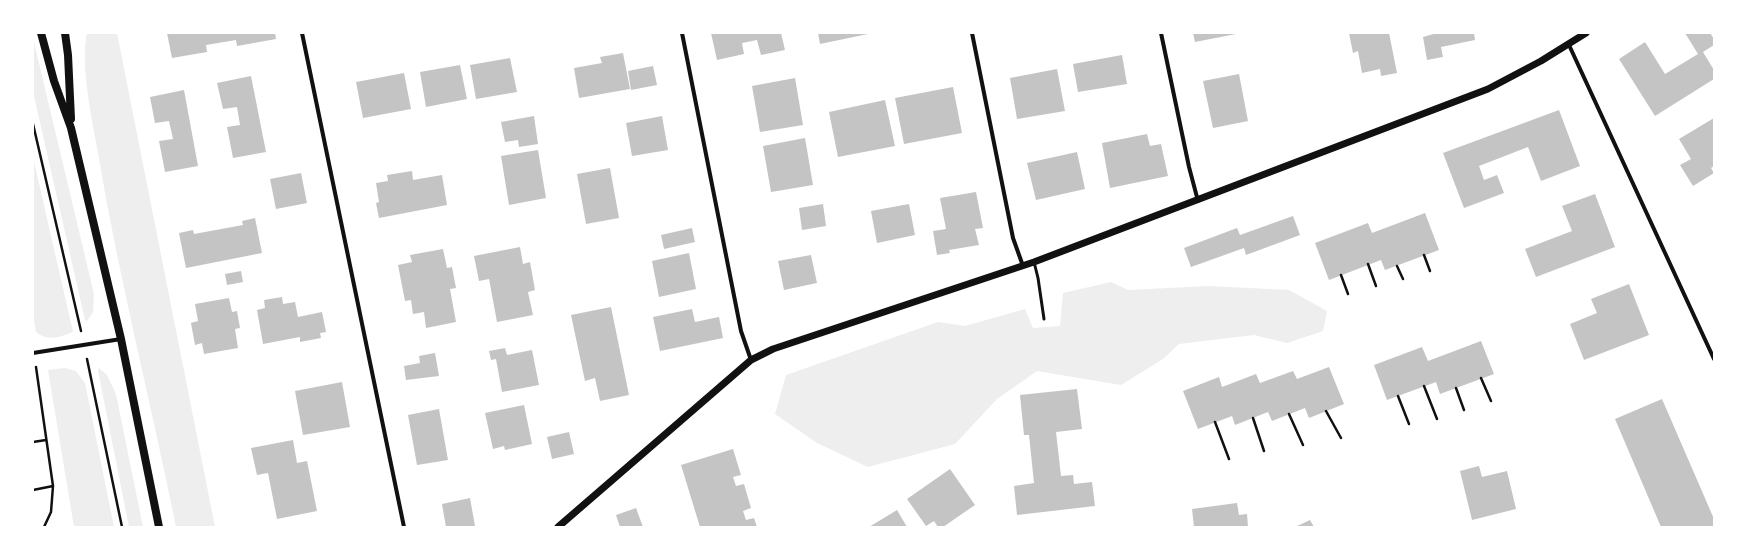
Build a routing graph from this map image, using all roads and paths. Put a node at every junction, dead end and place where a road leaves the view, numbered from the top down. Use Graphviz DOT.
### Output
graph roads {
  1 [pos="41,33"];
  2 [pos="65,33"];
  3 [pos="302,33"];
  4 [pos="682,33"];
  5 [pos="972,33"];
  6 [pos="1161,33"];
  7 [pos="1586,33"];
  8 [pos="1569,45"];
  9 [pos="33,124"];
  10 [pos="71,128"];
  11 [pos="1198,201"];
  12 [pos="1424,255"];
  13 [pos="1034,262"];
  14 [pos="1368,264"];
  15 [pos="1023,266"];
  16 [pos="1397,266"];
  17 [pos="1430,271"];
  18 [pos="1341,275"];
  19 [pos="1403,279"];
  20 [pos="1376,286"];
  21 [pos="1348,294"];
  22 [pos="1044,319"];
  23 [pos="121,339"];
  24 [pos="84,346"];
  25 [pos="33,354"];
  26 [pos="1714,358"];
  27 [pos="751,360"];
  28 [pos="36,367"];
  29 [pos="1481,378"];
  30 [pos="1424,386"];
  31 [pos="1456,388"];
  32 [pos="1398,396"];
  33 [pos="1491,401"];
  34 [pos="1464,410"];
  35 [pos="1326,411"];
  36 [pos="1290,414"];
  37 [pos="1253,418"];
  38 [pos="1437,419"];
  39 [pos="1215,422"];
  40 [pos="1409,424"];
  41 [pos="1341,438"];
  42 [pos="46,440"];
  43 [pos="33,442"];
  44 [pos="1303,445"];
  45 [pos="1264,451"];
  46 [pos="1229,459"];
  47 [pos="53,486"];
  48 [pos="33,490"];
  49 [pos="44,527"];
  50 [pos="122,527"];
  51 [pos="159,527"];
  52 [pos="404,527"];
  53 [pos="558,527"];
  1 -- 10 [label="main road"];
  2 -- 10 [label="main road"];
  3 -- 52 [label="street"];
  4 -- 27 [label="street"];
  5 -- 15 [label="street"];
  6 -- 11 [label="street"];
  7 -- 8 [label="street"];
  8 -- 11 [label="street"];
  8 -- 26 [label="street"];
  9 -- 24 [label="path"];
  10 -- 23 [label="main road"];
  11 -- 13 [label="street"];
  12 -- 17 [label="path"];
  13 -- 15 [label="street"];
  13 -- 22 [label="lane"];
  14 -- 20 [label="path"];
  15 -- 27 [label="street"];
  16 -- 19 [label="path"];
  18 -- 21 [label="path"];
  23 -- 24 [label="street"];
  23 -- 51 [label="main road"];
  24 -- 25 [label="street"];
  24 -- 50 [label="path"];
  27 -- 53 [label="street"];
  28 -- 42 [label="path"];
  29 -- 33 [label="path"];
  30 -- 38 [label="path"];
  31 -- 34 [label="path"];
  32 -- 40 [label="path"];
  35 -- 41 [label="path"];
  36 -- 44 [label="path"];
  37 -- 45 [label="path"];
  39 -- 46 [label="path"];
  42 -- 43 [label="path"];
  42 -- 47 [label="path"];
  47 -- 48 [label="path"];
  47 -- 49 [label="path"];
}
